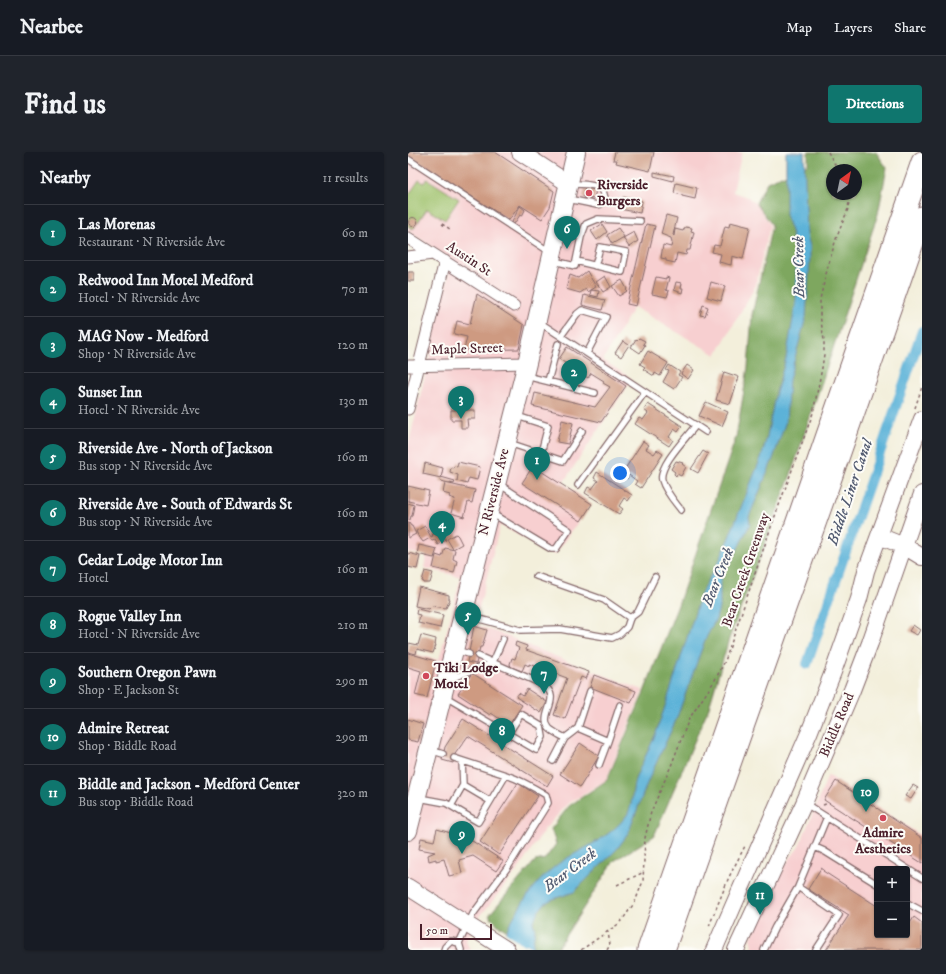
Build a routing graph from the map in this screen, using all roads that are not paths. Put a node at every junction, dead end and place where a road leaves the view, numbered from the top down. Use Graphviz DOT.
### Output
graph roads {
  1 [pos="520,152"];
  2 [pos="576,152"];
  3 [pos="408,160"];
  4 [pos="922,162"];
  5 [pos="568,191"];
  6 [pos="922,217"];
  7 [pos="640,221"];
  8 [pos="558,232"];
  9 [pos="581,237"];
  10 [pos="408,238"];
  11 [pos="433,254"];
  12 [pos="408,257"];
  13 [pos="552,257"];
  14 [pos="445,261"];
  15 [pos="576,261"];
  16 [pos="595,266"];
  17 [pos="514,306"];
  18 [pos="537,320"];
  19 [pos="561,336"];
  20 [pos="558,344"];
  21 [pos="587,353"];
  22 [pos="413,366"];
  23 [pos="525,369"];
  24 [pos="548,381"];
  25 [pos="646,392"];
  26 [pos="596,393"];
  27 [pos="408,409"];
  28 [pos="918,414"];
  29 [pos="514,415"];
  30 [pos="696,425"];
  31 [pos="582,431"];
  32 [pos="706,432"];
  33 [pos="507,442"];
  34 [pos="541,453"];
  35 [pos="902,474"];
  36 [pos="496,483"];
  37 [pos="578,485"];
  38 [pos="922,494"];
  39 [pos="680,510"];
  40 [pos="489,512"];
  41 [pos="884,538"];
  42 [pos="904,546"];
  43 [pos="922,557"];
  44 [pos="536,576"];
  45 [pos="655,577"];
  46 [pos="859,600"];
  47 [pos="463,614"];
  48 [pos="630,618"];
  49 [pos="503,639"];
  50 [pos="478,656"];
  51 [pos="493,662"];
  52 [pos="444,688"];
  53 [pos="590,691"];
  54 [pos="620,705"];
  55 [pos="578,728"];
  56 [pos="508,734"];
  57 [pos="565,738"];
  58 [pos="608,741"];
  59 [pos="454,758"];
  60 [pos="462,761"];
  61 [pos="553,761"];
  62 [pos="599,765"];
  63 [pos="506,776"];
  64 [pos="463,785"];
  65 [pos="417,797"];
  66 [pos="490,801"];
  67 [pos="804,803"];
  68 [pos="451,806"];
  69 [pos="827,817"];
  70 [pos="408,831"];
  71 [pos="753,843"];
  72 [pos="815,847"];
  73 [pos="922,878"];
  74 [pos="874,882"];
  75 [pos="408,887"];
  76 [pos="798,887"];
  77 [pos="910,905"];
  78 [pos="922,911"];
  79 [pos="473,928"];
  80 [pos="459,943"];
  81 [pos="739,949"];
  82 [pos="444,950"];
  83 [pos="461,950"];
  84 [pos="507,950"];
  85 [pos="648,950"];
  86 [pos="664,950"];
  87 [pos="714,950"];
  88 [pos="764,950"];
  89 [pos="816,950"];
  1 -- 5 [label="main road"];
  2 -- 5 [label="main road, N Riverside Ave"];
  3 -- 13 [label="lane"];
  4 -- 85 [label="highway"];
  5 -- 5 [label="lane"];
  5 -- 8 [label="main road, N Riverside Ave"];
  6 -- 86 [label="highway"];
  7 -- 9 [label="lane"];
  8 -- 9 [label="lane"];
  8 -- 13 [label="main road, N Riverside Ave"];
  9 -- 15 [label="lane"];
  10 -- 11 [label="street, Austin St"];
  11 -- 12 [label="street"];
  11 -- 14 [label="street, Austin St"];
  13 -- 15 [label="lane"];
  13 -- 18 [label="main road, N Riverside Ave"];
  14 -- 17 [label="street, Austin St"];
  14 -- 22 [label="street"];
  15 -- 16 [label="lane"];
  16 -- 16 [label="lane"];
  18 -- 19 [label="lane"];
  18 -- 23 [label="main road, N Riverside Ave"];
  19 -- 21 [label="lane"];
  19 -- 21 [label="lane"];
  20 -- 24 [label="lane"];
  21 -- 25 [label="lane"];
  22 -- 23 [label="street, Maple Street"];
  22 -- 27 [label="street"];
  23 -- 24 [label="lane"];
  23 -- 29 [label="main road, N Riverside Ave"];
  24 -- 26 [label="lane"];
  25 -- 30 [label="lane"];
  25 -- 37 [label="lane"];
  28 -- 35 [label="main road, Biddle Road"];
  29 -- 33 [label="main road, N Riverside Ave"];
  29 -- 34 [label="lane"];
  30 -- 32 [label="lane"];
  30 -- 39 [label="lane"];
  31 -- 34 [label="lane"];
  33 -- 34 [label="lane"];
  33 -- 36 [label="main road, N Riverside Ave"];
  35 -- 41 [label="main road, Biddle Road"];
  35 -- 46 [label="main road, Biddle Road"];
  36 -- 40 [label="main road, N Riverside Ave"];
  36 -- 40 [label="lane"];
  38 -- 42 [label="main road, Biddle Road"];
  40 -- 47 [label="main road, N Riverside Ave"];
  41 -- 42 [label="main road"];
  41 -- 46 [label="main road, Biddle Road"];
  42 -- 43 [label="main road"];
  42 -- 67 [label="main road, Biddle Road"];
  44 -- 48 [label="lane"];
  45 -- 48 [label="lane"];
  46 -- 71 [label="main road, Biddle Road"];
  47 -- 48 [label="lane"];
  47 -- 52 [label="main road, N Riverside Ave"];
  49 -- 51 [label="lane"];
  50 -- 51 [label="lane"];
  51 -- 52 [label="lane"];
  51 -- 57 [label="lane"];
  52 -- 56 [label="lane"];
  52 -- 65 [label="main road, N Riverside Ave"];
  53 -- 55 [label="lane"];
  54 -- 58 [label="lane"];
  55 -- 57 [label="lane"];
  55 -- 58 [label="lane"];
  56 -- 56 [label="lane"];
  57 -- 61 [label="lane"];
  58 -- 62 [label="lane"];
  59 -- 60 [label="lane"];
  60 -- 63 [label="lane"];
  60 -- 64 [label="lane"];
  63 -- 66 [label="lane"];
  63 -- 79 [label="lane"];
  64 -- 66 [label="lane"];
  64 -- 68 [label="lane"];
  65 -- 68 [label="lane"];
  65 -- 70 [label="main road, N Riverside Ave"];
  66 -- 68 [label="lane"];
  67 -- 69 [label="lane"];
  67 -- 81 [label="main road, Biddle Road"];
  69 -- 72 [label="lane"];
  69 -- 73 [label="lane"];
  71 -- 81 [label="main road"];
  71 -- 87 [label="main road, Biddle Road"];
  72 -- 74 [label="lane"];
  72 -- 76 [label="lane"];
  75 -- 79 [label="main road"];
  76 -- 88 [label="lane"];
  76 -- 89 [label="lane"];
  77 -- 78 [label="lane"];
  79 -- 80 [label="lane"];
  79 -- 84 [label="main road"];
  80 -- 82 [label="lane"];
  80 -- 83 [label="lane"];
}
